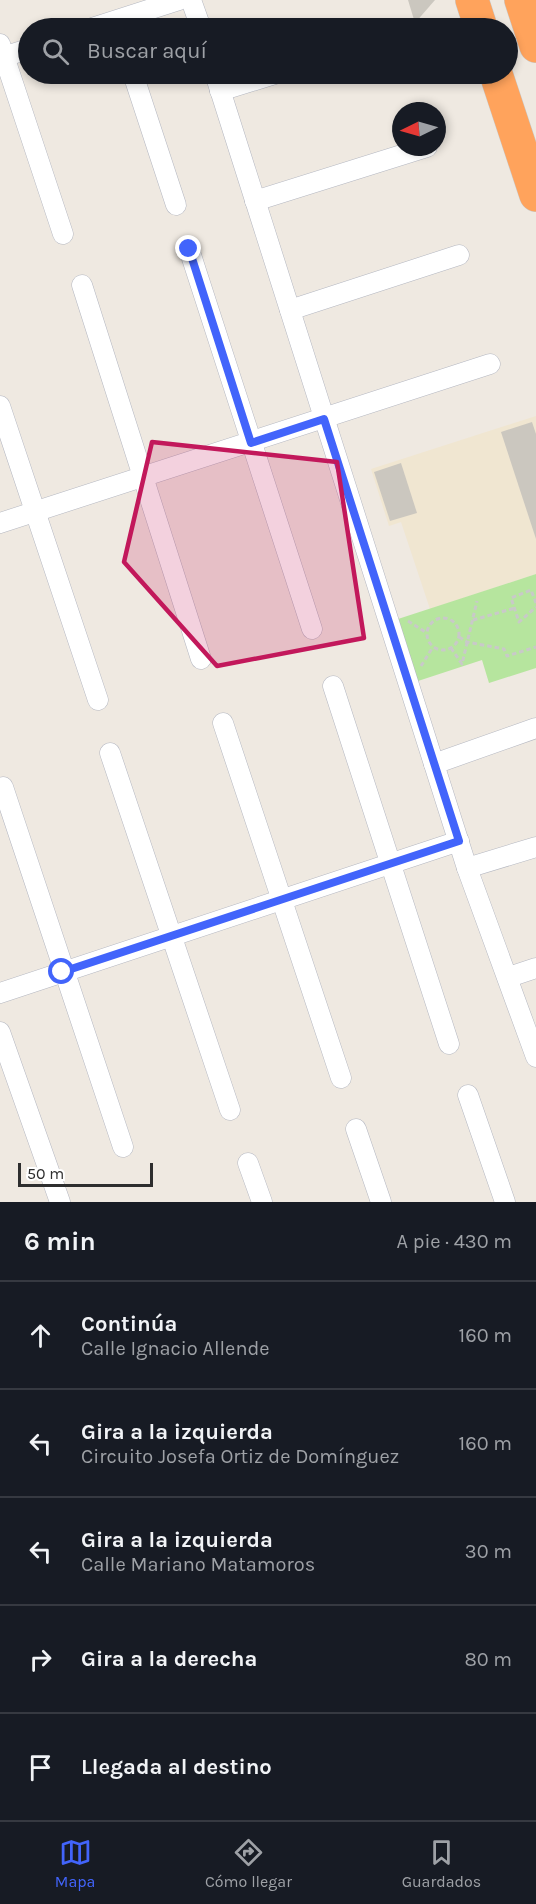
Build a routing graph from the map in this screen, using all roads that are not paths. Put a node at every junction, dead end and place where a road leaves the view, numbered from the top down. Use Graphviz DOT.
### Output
graph roads {
  1 [pos="179,0"];
  2 [pos="191,0"];
  3 [pos="472,0"];
  4 [pos="521,0"];
  5 [pos="134,18"];
  6 [pos="197,18"];
  7 [pos="478,18"];
  8 [pos="536,46"];
  9 [pos="18,50"];
  10 [pos="1,53"];
  11 [pos="136,84"];
  12 [pos="219,84"];
  13 [pos="499,84"];
  14 [pos="398,156"];
  15 [pos="536,195"];
  16 [pos="255,201"];
  17 [pos="176,205"];
  18 [pos="63,234"];
  19 [pos="189,249"];
  20 [pos="459,255"];
  21 [pos="82,285"];
  22 [pos="290,310"];
  23 [pos="490,364"];
  24 [pos="0,406"];
  25 [pos="324,419"];
  26 [pos="251,443"];
  27 [pos="143,477"];
  28 [pos="34,512"];
  29 [pos="0,523"];
  30 [pos="312,629"];
  31 [pos="201,659"];
  32 [pos="333,686"];
  33 [pos="98,700"];
  34 [pos="223,723"];
  35 [pos="536,728"];
  36 [pos="110,753"];
  37 [pos="434,764"];
  38 [pos="3,787"];
  39 [pos="459,841"];
  40 [pos="536,847"];
  41 [pos="390,865"];
  42 [pos="467,868"];
  43 [pos="281,901"];
  44 [pos="173,936"];
  45 [pos="536,968"];
  46 [pos="62,972"];
  47 [pos="509,977"];
  48 [pos="0,993"];
  49 [pos="0,1032"];
  50 [pos="449,1044"];
  51 [pos="536,1057"];
  52 [pos="341,1078"];
  53 [pos="468,1095"];
  54 [pos="230,1110"];
  55 [pos="356,1129"];
  56 [pos="123,1147"];
  57 [pos="249,1163"];
  58 [pos="60,1202"];
  59 [pos="262,1202"];
  60 [pos="381,1202"];
  61 [pos="505,1202"];
  1 -- 5 [label="street"];
  2 -- 6 [label="street"];
  3 -- 7 [label="highway"];
  4 -- 8 [label="highway"];
  9 -- 10 [label="street"];
  10 -- 18 [label="street"];
  11 -- 17 [label="street"];
  12 -- 16 [label="street"];
  13 -- 15 [label="highway"];
  14 -- 16 [label="street"];
  16 -- 22 [label="street"];
  19 -- 26 [label="street"];
  20 -- 22 [label="street"];
  21 -- 27 [label="street"];
  22 -- 25 [label="street"];
  23 -- 25 [label="street"];
  24 -- 28 [label="street"];
  25 -- 26 [label="street"];
  25 -- 37 [label="street"];
  26 -- 27 [label="street"];
  26 -- 30 [label="street"];
  27 -- 28 [label="street"];
  27 -- 31 [label="street"];
  28 -- 29 [label="street"];
  28 -- 33 [label="street"];
  32 -- 41 [label="street"];
  34 -- 43 [label="street"];
  35 -- 37 [label="street"];
  36 -- 44 [label="street"];
  37 -- 39 [label="street"];
  38 -- 46 [label="street"];
  39 -- 41 [label="street"];
  39 -- 42 [label="street"];
  40 -- 42 [label="street"];
  41 -- 43 [label="street"];
  41 -- 50 [label="street"];
  42 -- 47 [label="street"];
  43 -- 44 [label="street"];
  43 -- 52 [label="street"];
  44 -- 46 [label="street"];
  44 -- 54 [label="street"];
  45 -- 47 [label="street"];
  46 -- 48 [label="street"];
  46 -- 56 [label="street"];
  47 -- 51 [label="street"];
  49 -- 58 [label="street"];
  53 -- 61 [label="street"];
  55 -- 60 [label="street"];
  57 -- 59 [label="street"];
}
